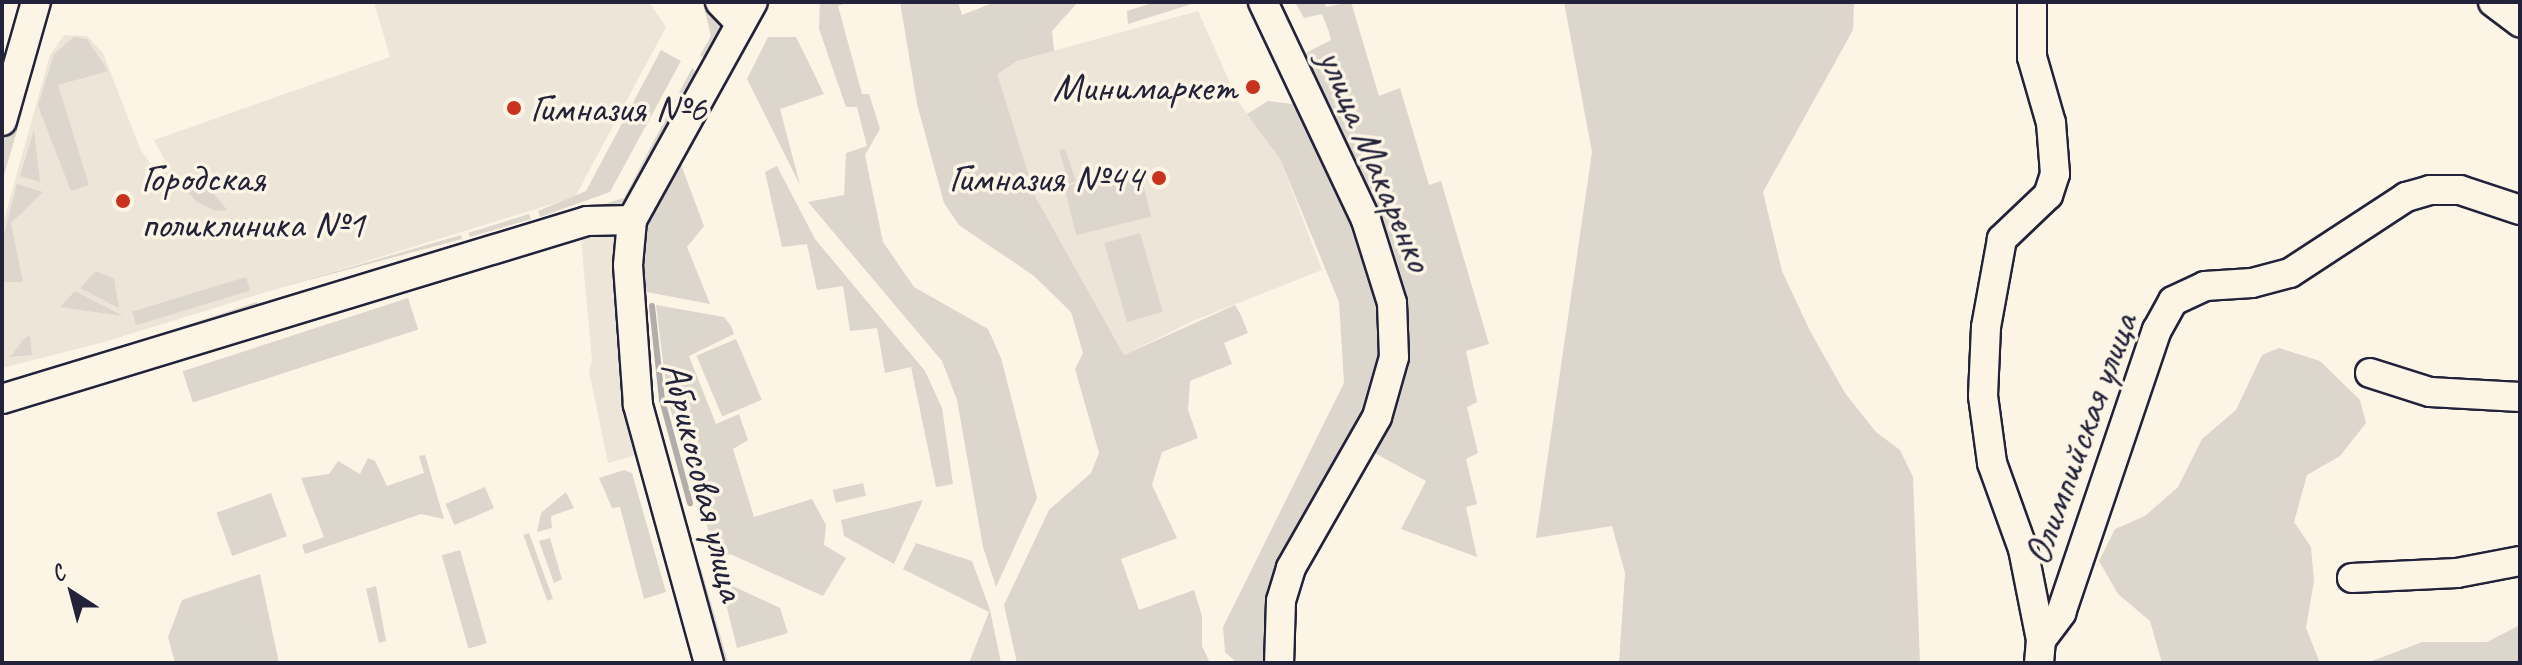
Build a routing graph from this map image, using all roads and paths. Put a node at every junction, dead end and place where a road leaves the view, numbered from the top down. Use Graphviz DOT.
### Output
graph roads {
  1 [pos="36,2"];
  2 [pos="720,2"];
  3 [pos="1263,2"];
  4 [pos="2032,2"];
  5 [pos="2493,2"];
  6 [pos="746,13"];
  7 [pos="2520,22"];
  8 [pos="2,121"];
  9 [pos="2520,210"];
  10 [pos="632,220"];
  11 [pos="2370,373"];
  12 [pos="2520,397"];
  13 [pos="2,399"];
  14 [pos="2520,561"];
  15 [pos="2352,578"];
  16 [pos="2040,651"];
  17 [pos="709,663"];
  18 [pos="1279,663"];
  1 -- 8 [label="street"];
  2 -- 6 [label="street, Абрикосовая улица"];
  3 -- 18 [label="street, улица Макаренко"];
  4 -- 16 [label="street, Олимпийская улица"];
  5 -- 7 [label="street"];
  6 -- 10 [label="street, Абрикосовая улица"];
  9 -- 16 [label="street, Олимпийская улица"];
  10 -- 13 [label="street"];
  10 -- 17 [label="street, Абрикосовая улица"];
  11 -- 12 [label="street"];
  14 -- 15 [label="street"];
}
